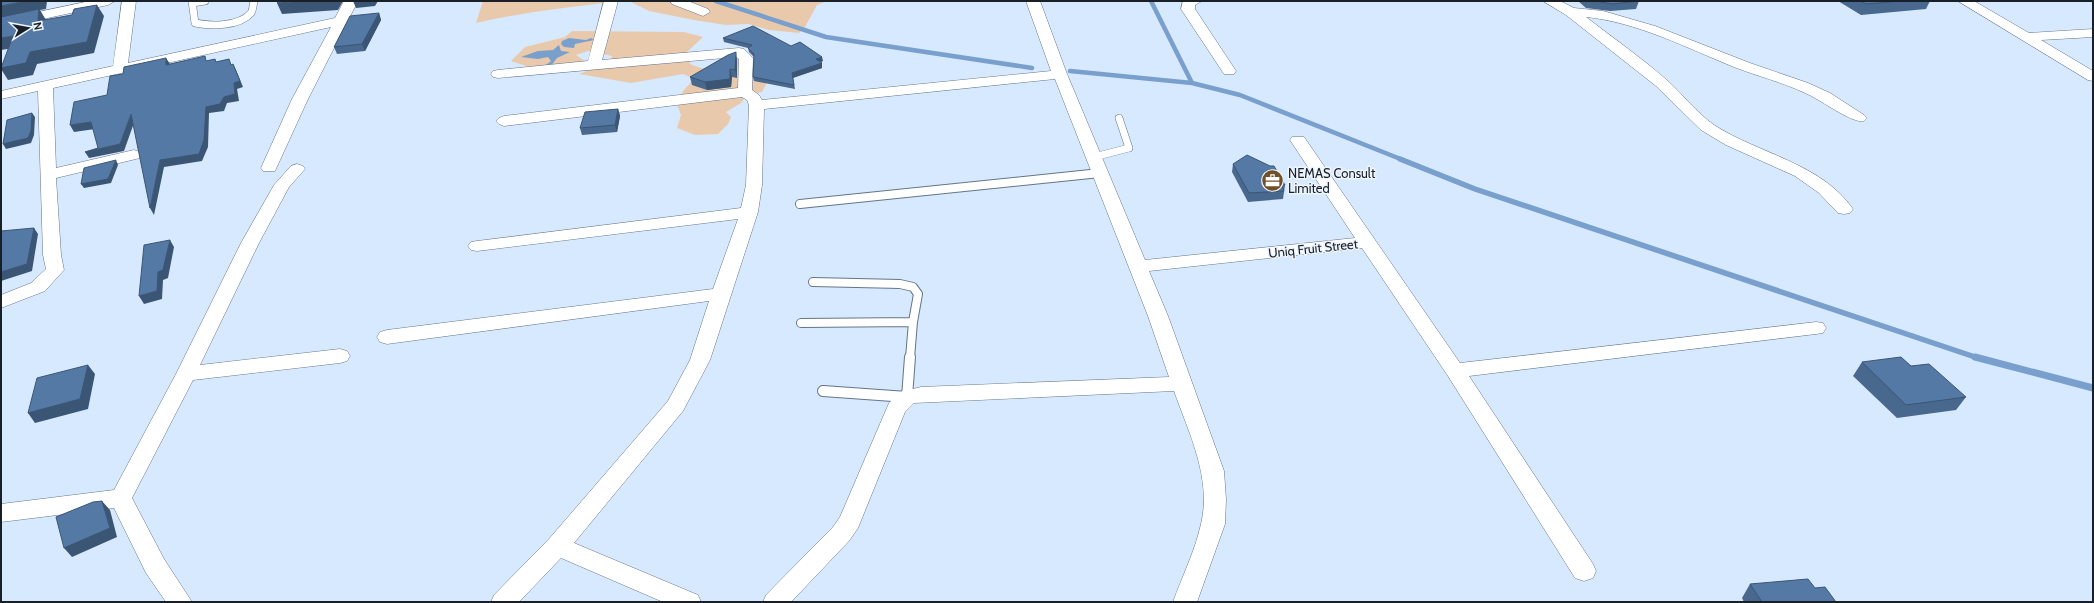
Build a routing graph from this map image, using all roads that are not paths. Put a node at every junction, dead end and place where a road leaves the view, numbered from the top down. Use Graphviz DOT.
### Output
graph roads {
  1 [pos="108,1"];
  2 [pos="129,1"];
  3 [pos="205,1"];
  4 [pos="254,1"];
  5 [pos="351,1"];
  6 [pos="611,1"];
  7 [pos="677,1"];
  8 [pos="1033,1"];
  9 [pos="1195,1"];
  10 [pos="1550,1"];
  11 [pos="1965,1"];
  12 [pos="192,2"];
  13 [pos="703,12"];
  14 [pos="1571,12"];
  15 [pos="340,21"];
  16 [pos="1,24"];
  17 [pos="2093,33"];
  18 [pos="2030,38"];
  19 [pos="594,65"];
  20 [pos="120,68"];
  21 [pos="1229,72"];
  22 [pos="498,74"];
  23 [pos="1060,74"];
  24 [pos="2093,77"];
  25 [pos="45,84"];
  26 [pos="1,95"];
  27 [pos="751,99"];
  28 [pos="1120,118"];
  29 [pos="1859,118"];
  30 [pos="504,121"];
  31 [pos="1298,140"];
  32 [pos="134,155"];
  33 [pos="1097,165"];
  34 [pos="269,168"];
  35 [pos="297,169"];
  36 [pos="48,175"];
  37 [pos="800,204"];
  38 [pos="1844,209"];
  39 [pos="749,212"];
  40 [pos="1366,242"];
  41 [pos="477,246"];
  42 [pos="1137,267"];
  43 [pos="813,282"];
  44 [pos="720,294"];
  45 [pos="1,302"];
  46 [pos="913,322"];
  47 [pos="801,323"];
  48 [pos="1816,328"];
  49 [pos="387,337"];
  50 [pos="340,356"];
  51 [pos="1455,371"];
  52 [pos="186,374"];
  53 [pos="1182,384"];
  54 [pos="823,391"];
  55 [pos="907,397"];
  56 [pos="121,498"];
  57 [pos="1,513"];
  58 [pos="557,546"];
  59 [pos="1584,571"];
  60 [pos="180,602"];
  61 [pos="503,602"];
  62 [pos="688,602"];
  63 [pos="776,602"];
  64 [pos="1185,602"];
  1 -- 16 [label="street"];
  2 -- 20 [label="street"];
  3 -- 12 [label="lane"];
  4 -- 12 [label="lane"];
  5 -- 15 [label="street"];
  6 -- 19 [label="street"];
  7 -- 13 [label="street"];
  8 -- 23 [label="street"];
  9 -- 21 [label="street"];
  10 -- 14 [label="street"];
  11 -- 18 [label="street"];
  14 -- 29 [label="street"];
  14 -- 38 [label="street"];
  15 -- 20 [label="street"];
  15 -- 34 [label="street"];
  17 -- 18 [label="street"];
  18 -- 24 [label="street"];
  19 -- 22 [label="street"];
  19 -- 27 [label="street"];
  20 -- 25 [label="street"];
  23 -- 27 [label="street"];
  23 -- 33 [label="street"];
  25 -- 26 [label="street"];
  25 -- 36 [label="street"];
  27 -- 30 [label="street"];
  27 -- 39 [label="street"];
  28 -- 33 [label="lane"];
  31 -- 40 [label="street, Uniq Fruit Street"];
  32 -- 36 [label="street"];
  33 -- 37 [label="lane"];
  33 -- 42 [label="street"];
  35 -- 52 [label="street"];
  36 -- 45 [label="street"];
  39 -- 41 [label="street"];
  39 -- 44 [label="street"];
  40 -- 42 [label="street, Uniq Fruit Street"];
  40 -- 51 [label="street"];
  42 -- 53 [label="street"];
  43 -- 46 [label="lane"];
  44 -- 49 [label="street"];
  44 -- 58 [label="street"];
  46 -- 47 [label="lane"];
  46 -- 55 [label="lane"];
  48 -- 51 [label="street"];
  50 -- 52 [label="street"];
  51 -- 59 [label="street"];
  52 -- 56 [label="street"];
  53 -- 55 [label="street"];
  53 -- 64 [label="street"];
  54 -- 55 [label="lane"];
  55 -- 63 [label="street"];
  56 -- 57 [label="street"];
  56 -- 60 [label="street"];
  58 -- 61 [label="street"];
  58 -- 62 [label="street"];
}
